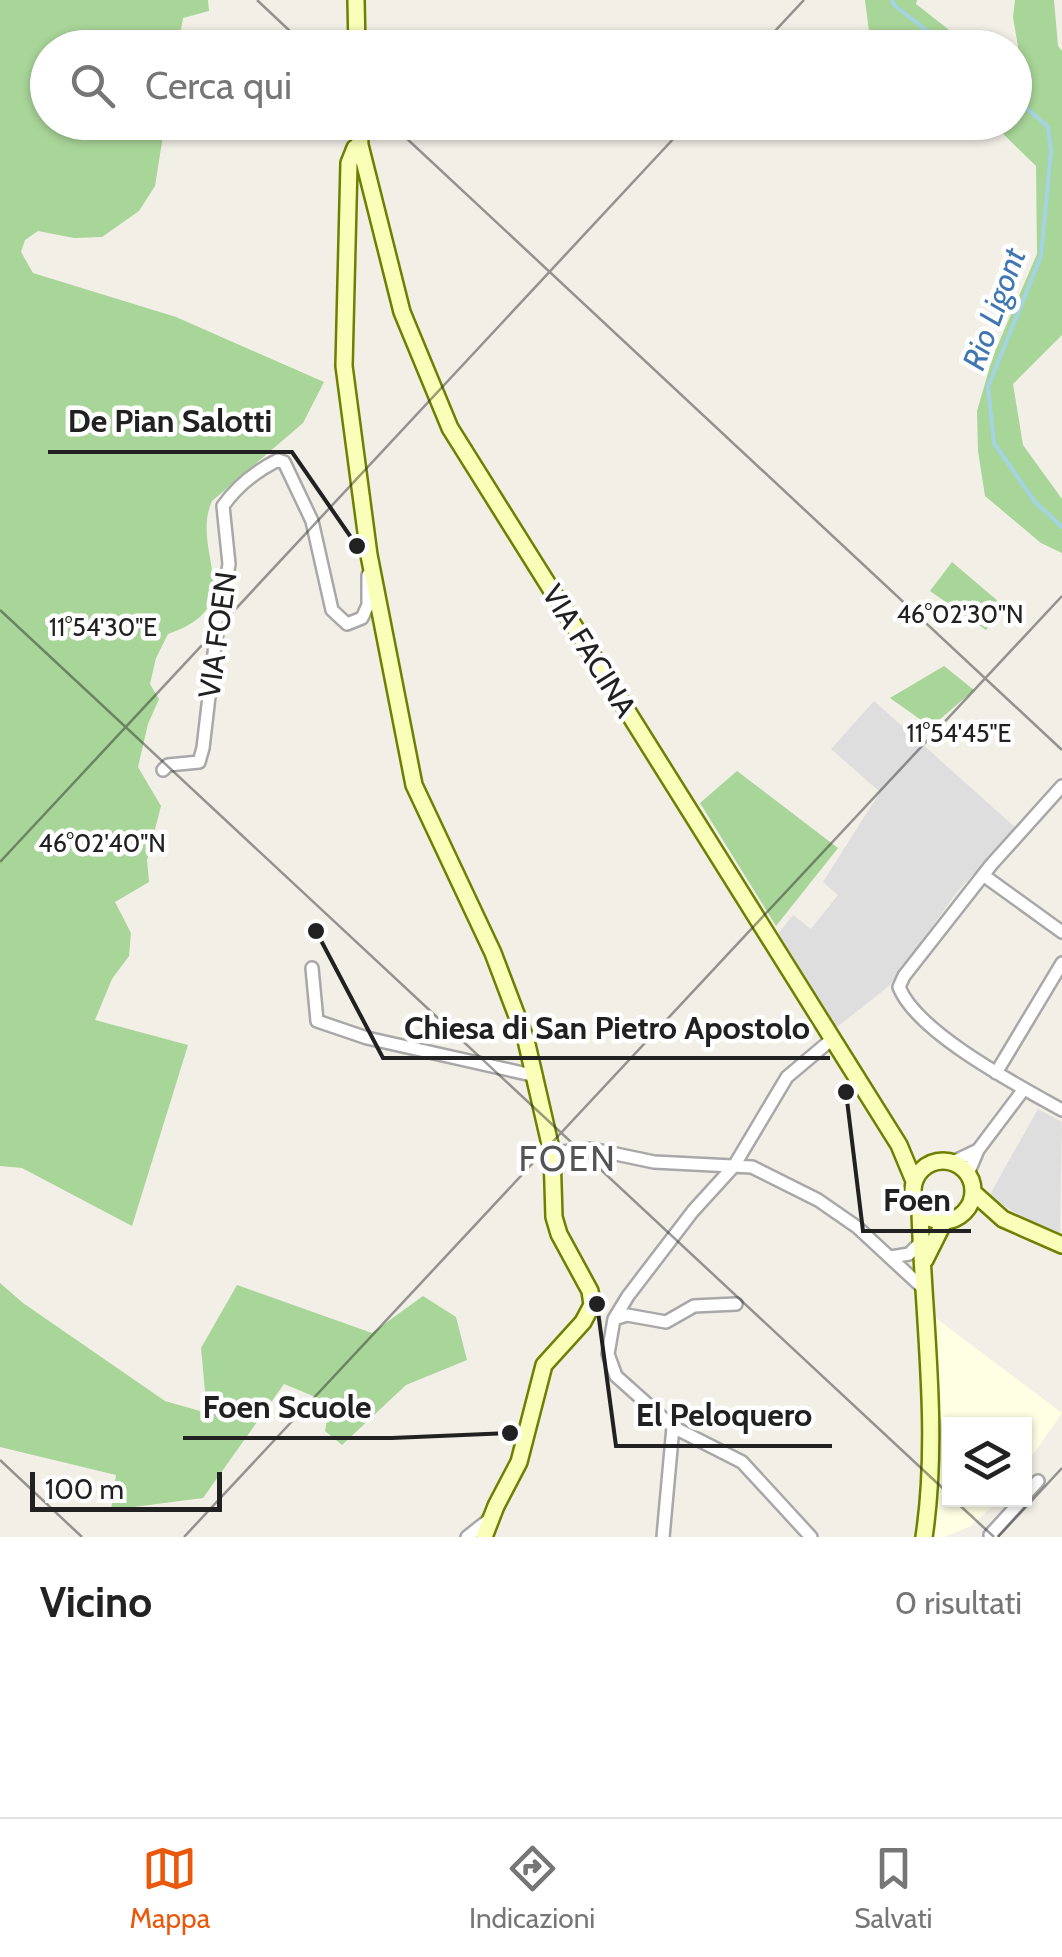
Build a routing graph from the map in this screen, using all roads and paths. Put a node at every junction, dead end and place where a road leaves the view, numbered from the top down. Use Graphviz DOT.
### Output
graph roads {
  1 [pos="356,0"];
  2 [pos="357,30"];
  3 [pos="360,140"];
  4 [pos="360,145"];
  5 [pos="369,555"];
  6 [pos="163,770"];
  7 [pos="1062,786"];
  8 [pos="984,876"];
  9 [pos="1062,932"];
  10 [pos="1062,963"];
  11 [pos="312,968"];
  12 [pos="832,1040"];
  13 [pos="996,1073"];
  14 [pos="536,1076"];
  15 [pos="1024,1089"];
  16 [pos="1062,1110"];
  17 [pos="898,1145"];
  18 [pos="978,1150"];
  19 [pos="552,1153"];
  20 [pos="953,1162"];
  21 [pos="927,1165"];
  22 [pos="734,1166"];
  23 [pos="968,1174"];
  24 [pos="914,1181"];
  25 [pos="974,1193"];
  26 [pos="920,1211"];
  27 [pos="962,1215"];
  28 [pos="1003,1219"];
  29 [pos="944,1222"];
  30 [pos="921,1242"];
  31 [pos="1062,1245"];
  32 [pos="892,1257"];
  33 [pos="923,1281"];
  34 [pos="736,1304"];
  35 [pos="592,1309"];
  36 [pos="614,1319"];
  37 [pos="673,1427"];
  38 [pos="1038,1481"];
  39 [pos="1032,1488"];
  40 [pos="1015,1507"];
  41 [pos="480,1537"];
  42 [pos="663,1537"];
  43 [pos="811,1537"];
  44 [pos="924,1537"];
  45 [pos="992,1537"];
  1 -- 2 [label="main road"];
  3 -- 4 [label="main road, VIA FACINA"];
  4 -- 5 [label="main road, VIA FOEN"];
  4 -- 12 [label="main road, VIA FACINA"];
  5 -- 6 [label="street, VIA FOEN"];
  5 -- 14 [label="main road, VIA FOEN"];
  7 -- 8 [label="street"];
  8 -- 9 [label="street"];
  8 -- 13 [label="street"];
  10 -- 13 [label="street"];
  11 -- 14 [label="street"];
  12 -- 17 [label="main road, VIA FACINA"];
  12 -- 22 [label="street"];
  13 -- 15 [label="street"];
  14 -- 19 [label="main road, VIA FOEN"];
  15 -- 16 [label="street"];
  15 -- 18 [label="street"];
  17 -- 21 [label="main road, VIA FACINA"];
  17 -- 24 [label="main road, VIA FACINA"];
  18 -- 20 [label="street"];
  18 -- 23 [label="street"];
  19 -- 22 [label="street"];
  19 -- 35 [label="main road, VIA FOEN"];
  20 -- 21 [label="main road"];
  20 -- 23 [label="main road"];
  21 -- 24 [label="main road"];
  22 -- 32 [label="street"];
  22 -- 36 [label="street"];
  23 -- 25 [label="main road"];
  24 -- 26 [label="main road"];
  25 -- 27 [label="main road"];
  25 -- 28 [label="main road"];
  26 -- 29 [label="main road"];
  26 -- 30 [label="main road"];
  27 -- 28 [label="main road"];
  27 -- 29 [label="main road"];
  28 -- 31 [label="main road"];
  29 -- 33 [label="main road"];
  30 -- 32 [label="street"];
  30 -- 33 [label="main road"];
  32 -- 33 [label="street"];
  33 -- 44 [label="main road"];
  34 -- 36 [label="street"];
  35 -- 36 [label="street"];
  35 -- 41 [label="main road"];
  36 -- 37 [label="street"];
  37 -- 42 [label="street"];
  37 -- 43 [label="street"];
  38 -- 39 [label="street"];
  40 -- 45 [label="street"];
}
